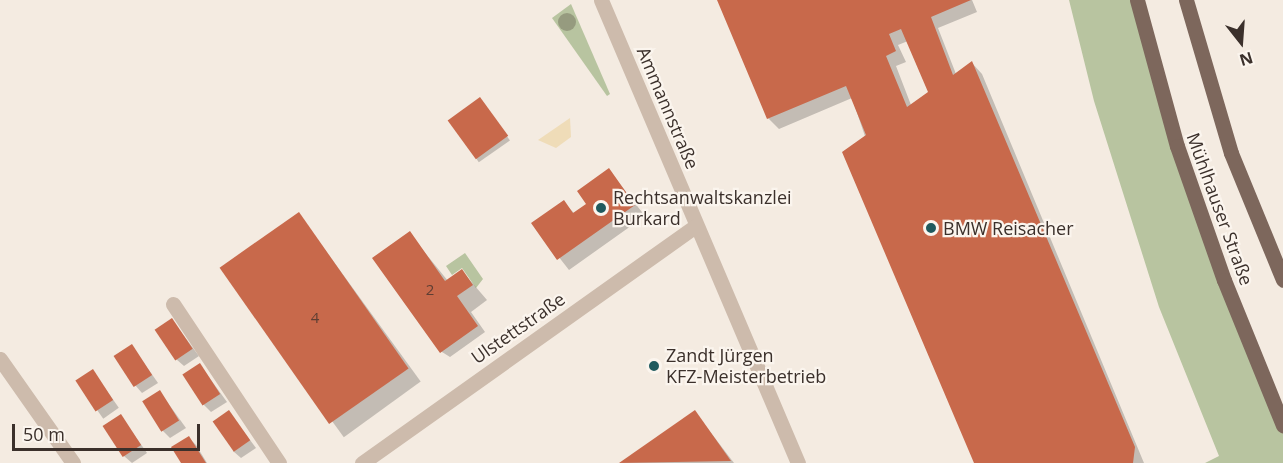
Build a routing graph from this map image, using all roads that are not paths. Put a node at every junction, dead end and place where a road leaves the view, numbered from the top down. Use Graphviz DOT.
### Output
graph roads {
  1 [pos="601,0"];
  2 [pos="1137,0"];
  3 [pos="1186,0"];
  4 [pos="696,226"];
  5 [pos="1283,280"];
  6 [pos="173,304"];
  7 [pos="0,358"];
  8 [pos="1283,425"];
  9 [pos="73,463"];
  10 [pos="279,463"];
  11 [pos="362,463"];
  12 [pos="798,463"];
  1 -- 4 [label="street, Ammannstraße"];
  2 -- 8 [label="main road, Mühlhauser Straße"];
  3 -- 5 [label="main road, Mühlhauser Straße"];
  4 -- 11 [label="street, Ulstettstraße"];
  4 -- 12 [label="street, Ammannstraße"];
  6 -- 10 [label="street"];
  7 -- 9 [label="street"];
}
